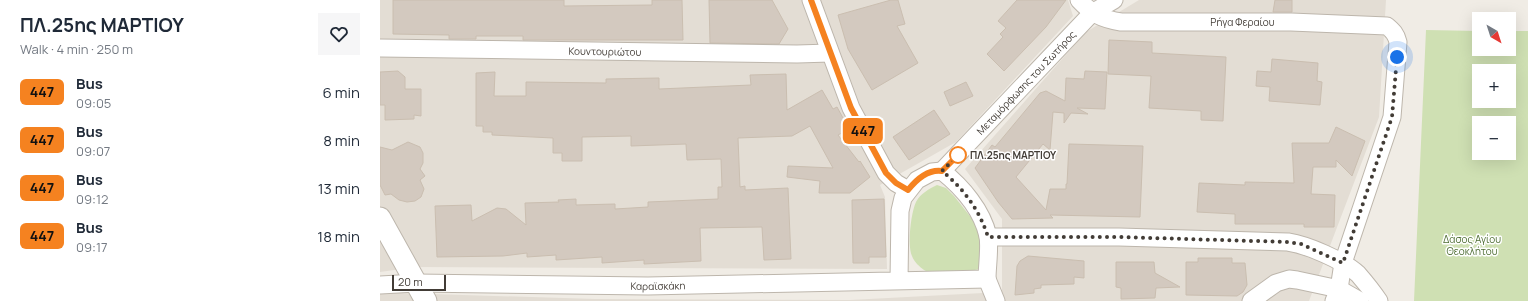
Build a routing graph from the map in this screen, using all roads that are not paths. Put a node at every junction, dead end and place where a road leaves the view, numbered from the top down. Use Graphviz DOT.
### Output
graph roads {
  1 [pos="811,0"];
  2 [pos="1079,0"];
  3 [pos="1114,0"];
  4 [pos="1092,13"];
  5 [pos="380,48"];
  6 [pos="830,53"];
  7 [pos="942,171"];
  8 [pos="908,190"];
  9 [pos="380,218"];
  10 [pos="988,237"];
  11 [pos="1343,263"];
  12 [pos="987,279"];
  13 [pos="899,280"];
  14 [pos="380,285"];
  15 [pos="421,292"];
  16 [pos="1336,295"];
  17 [pos="996,301"];
  18 [pos="1251,301"];
  19 [pos="1360,301"];
  20 [pos="1379,301"];
  1 -- 6 [label="street"];
  2 -- 4 [label="street"];
  3 -- 4 [label="street, Μεταμόρφωσης του Σωτήρος"];
  4 -- 7 [label="street, Μεταμόρφωσης του Σωτήρος"];
  4 -- 11 [label="street, Ρήγα Φεραίου"];
  5 -- 6 [label="street, Κουντουριώτου"];
  6 -- 8 [label="street"];
  7 -- 8 [label="street"];
  7 -- 10 [label="street"];
  8 -- 13 [label="street"];
  9 -- 15 [label="street"];
  10 -- 11 [label="street"];
  10 -- 12 [label="street"];
  11 -- 16 [label="street"];
  11 -- 20 [label="street"];
  12 -- 13 [label="street, Καραϊσκάκη"];
  12 -- 17 [label="street"];
  13 -- 15 [label="street, Καραϊσκάκη"];
  14 -- 15 [label="street, Καραϊσκάκη"];
  16 -- 18 [label="street"];
  16 -- 19 [label="street"];
}
